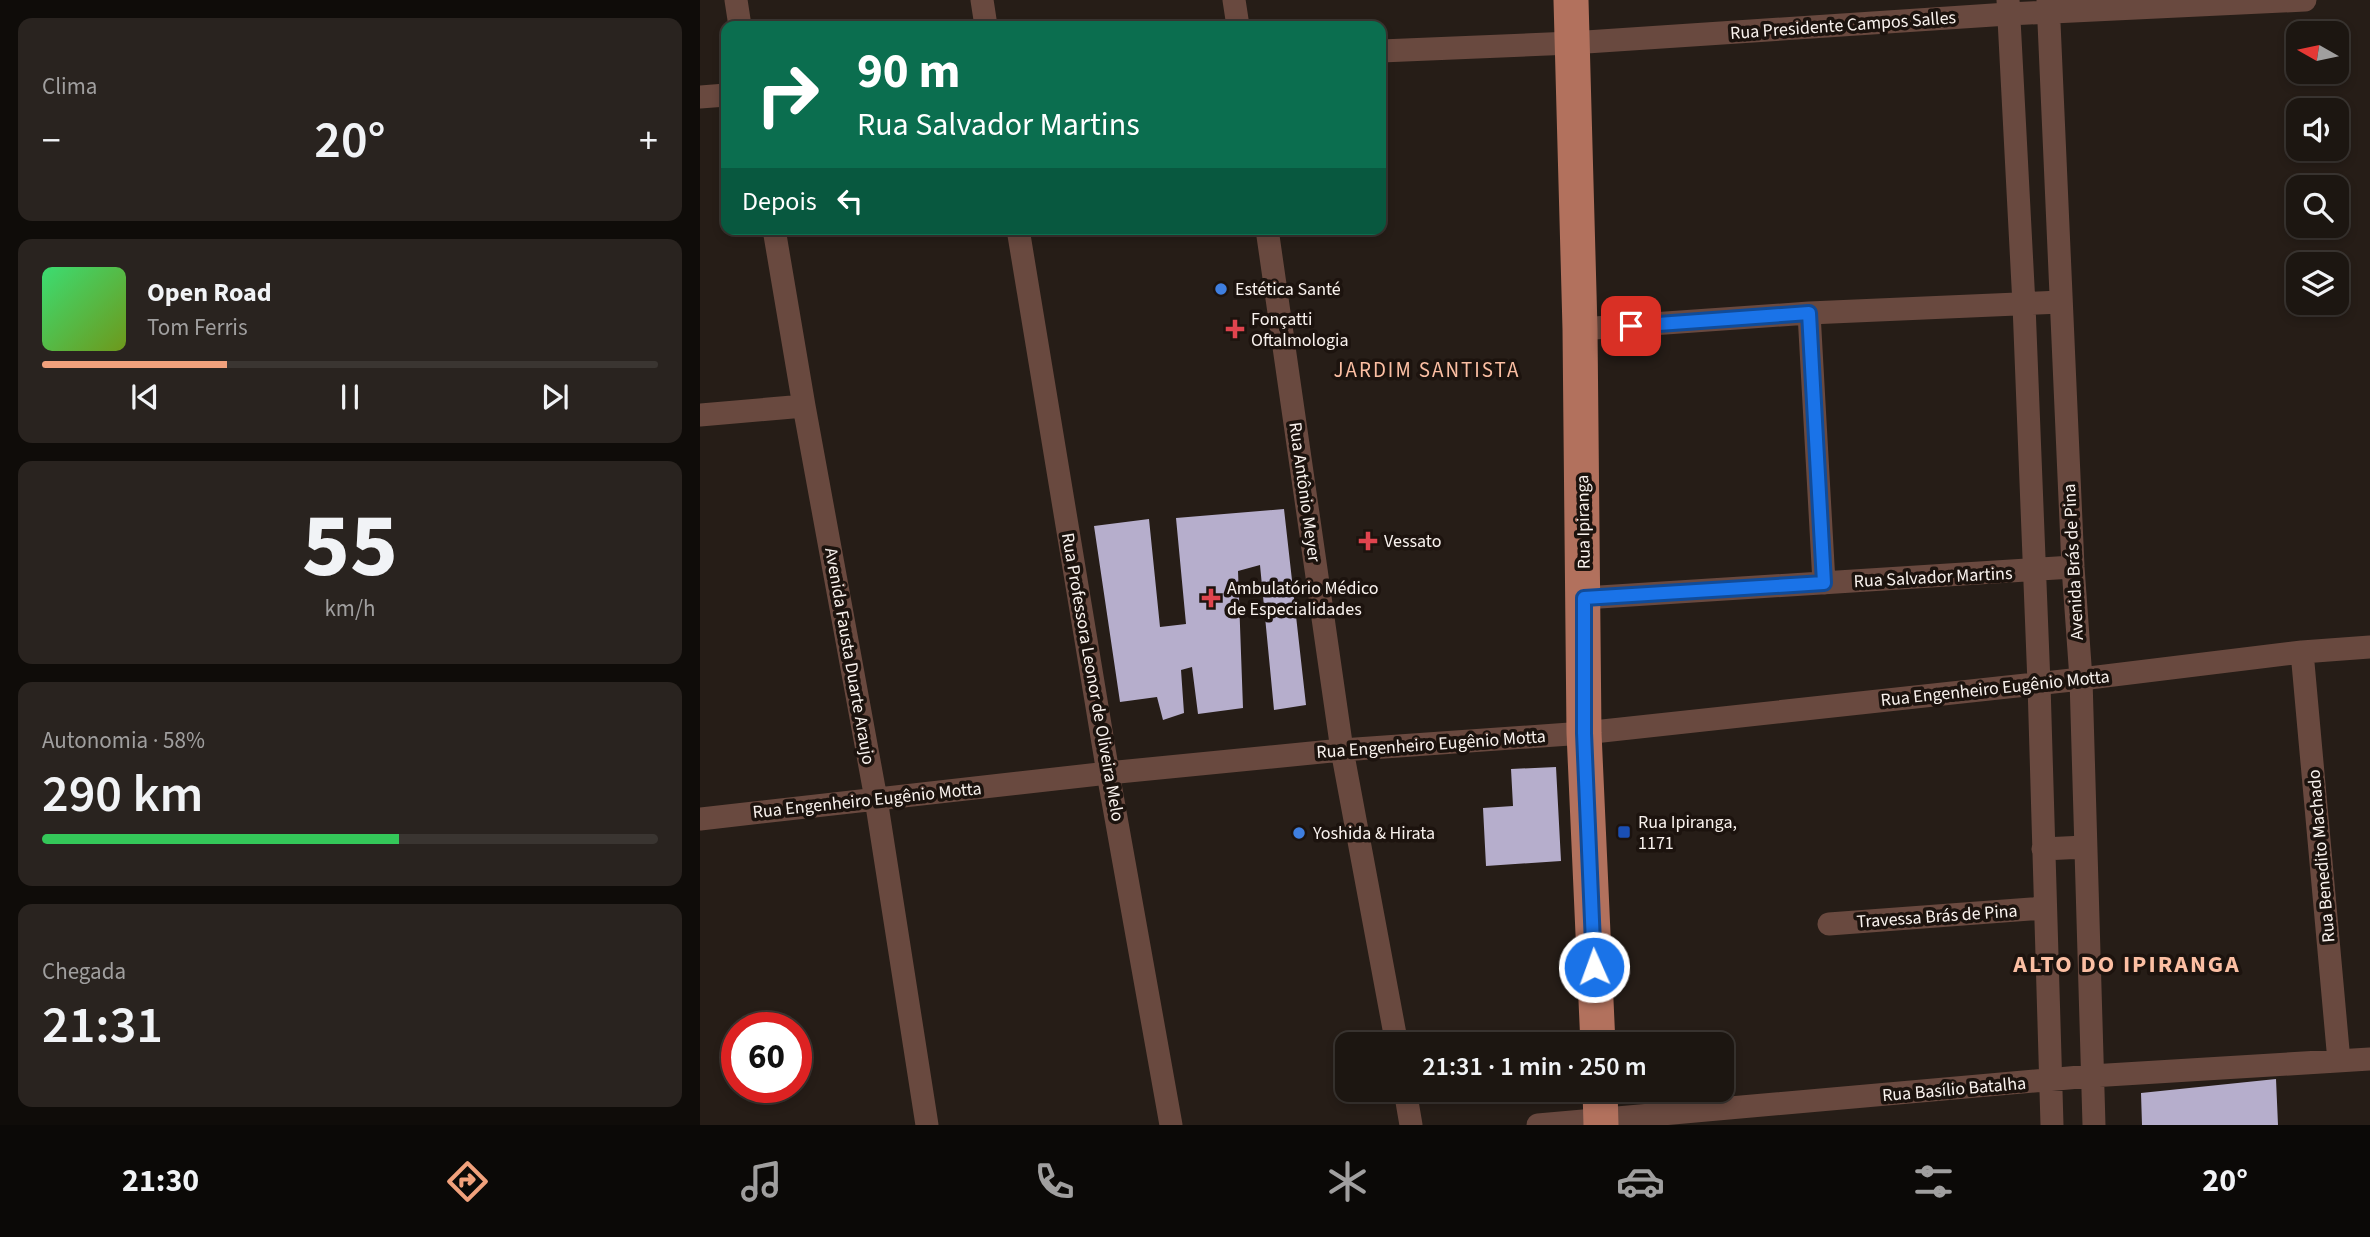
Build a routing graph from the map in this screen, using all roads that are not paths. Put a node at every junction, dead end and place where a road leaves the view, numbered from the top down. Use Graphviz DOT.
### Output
graph roads {
  1 [pos="736,0"];
  2 [pos="982,0"];
  3 [pos="1234,0"];
  4 [pos="1572,0"];
  5 [pos="2305,0"];
  6 [pos="2048,6"];
  7 [pos="2008,7"];
  8 [pos="739,21"];
  9 [pos="985,21"];
  10 [pos="1237,21"];
  11 [pos="1572,43"];
  12 [pos="1386,51"];
  13 [pos="721,95"];
  14 [pos="700,97"];
  15 [pos="775,235"];
  16 [pos="1019,235"];
  17 [pos="1268,235"];
  18 [pos="2061,303"];
  19 [pos="2024,305"];
  20 [pos="1809,313"];
  21 [pos="1580,330"];
  22 [pos="804,406"];
  23 [pos="700,415"];
  24 [pos="2073,567"];
  25 [pos="2033,571"];
  26 [pos="1824,583"];
  27 [pos="1584,598"];
  28 [pos="2370,647"];
  29 [pos="2302,652"];
  30 [pos="2081,679"];
  31 [pos="2039,684"];
  32 [pos="1584,733"];
  33 [pos="1342,750"];
  34 [pos="1108,773"];
  35 [pos="876,799"];
  36 [pos="700,819"];
  37 [pos="2085,847"];
  38 [pos="2043,849"];
  39 [pos="2044,908"];
  40 [pos="1829,924"];
  41 [pos="1395,1032"];
  42 [pos="1597,1032"];
  43 [pos="2370,1059"];
  44 [pos="2339,1061"];
  45 [pos="2091,1076"];
  46 [pos="2049,1081"];
  47 [pos="1407,1102"];
  48 [pos="1601,1111"];
  49 [pos="927,1125"];
  50 [pos="1171,1125"];
  51 [pos="1411,1125"];
  52 [pos="1538,1125"];
  53 [pos="2052,1125"];
  54 [pos="2094,1125"];
  1 -- 8 [label="street"];
  2 -- 9 [label="street"];
  3 -- 10 [label="street"];
  4 -- 11 [label="main road, Rua Ipiranga"];
  5 -- 6 [label="street, Rua Presidente Campos Salles"];
  6 -- 7 [label="street, Rua Presidente Campos Salles"];
  6 -- 18 [label="street, Avenida Brás de Pina"];
  7 -- 11 [label="street, Rua Presidente Campos Salles"];
  7 -- 19 [label="street"];
  11 -- 12 [label="street, Rua Presidente Campos Salles"];
  11 -- 21 [label="main road, Rua Ipiranga"];
  13 -- 14 [label="street"];
  15 -- 22 [label="street, Avenida Fausta Duarte Araujo"];
  16 -- 34 [label="street, Rua Professora Leonor de Oliveira Melo"];
  17 -- 33 [label="street, Rua Antônio Meyer"];
  18 -- 19 [label="street"];
  18 -- 24 [label="street, Avenida Brás de Pina"];
  19 -- 20 [label="street"];
  19 -- 25 [label="street"];
  20 -- 21 [label="street"];
  20 -- 26 [label="street"];
  21 -- 27 [label="main road, Rua Ipiranga"];
  22 -- 23 [label="street"];
  22 -- 35 [label="street, Avenida Fausta Duarte Araujo"];
  24 -- 25 [label="street, Rua Salvador Martins"];
  24 -- 30 [label="street, Avenida Brás de Pina"];
  25 -- 26 [label="street, Rua Salvador Martins"];
  25 -- 31 [label="street"];
  26 -- 27 [label="street, Rua Salvador Martins"];
  27 -- 32 [label="main road, Rua Ipiranga"];
  28 -- 29 [label="street, Rua Engenheiro Eugênio Motta"];
  29 -- 30 [label="street, Rua Engenheiro Eugênio Motta"];
  29 -- 44 [label="street, Rua Benedito Machado"];
  30 -- 31 [label="street, Rua Engenheiro Eugênio Motta"];
  30 -- 37 [label="street, Avenida Brás de Pina"];
  31 -- 32 [label="street, Rua Engenheiro Eugênio Motta"];
  31 -- 38 [label="street"];
  32 -- 33 [label="street, Rua Engenheiro Eugênio Motta"];
  32 -- 42 [label="main road, Rua Ipiranga"];
  33 -- 34 [label="street, Rua Engenheiro Eugênio Motta"];
  33 -- 41 [label="street, Rua Antônio Meyer"];
  34 -- 35 [label="street, Rua Engenheiro Eugênio Motta"];
  34 -- 50 [label="street, Rua Professora Leonor de Oliveira Melo"];
  35 -- 36 [label="street, Rua Engenheiro Eugênio Motta"];
  35 -- 49 [label="street, Avenida Fausta Duarte Araujo"];
  37 -- 38 [label="street"];
  37 -- 45 [label="street, Avenida Brás de Pina"];
  38 -- 39 [label="street"];
  39 -- 40 [label="street, Travessa Brás de Pina"];
  39 -- 46 [label="street"];
  43 -- 44 [label="street, Rua Basílio Batalha"];
  44 -- 45 [label="street, Rua Basílio Batalha"];
  45 -- 46 [label="street, Rua Basílio Batalha"];
  45 -- 54 [label="street, Avenida Brás de Pina"];
  46 -- 48 [label="street, Rua Basílio Batalha"];
  46 -- 53 [label="street"];
  47 -- 51 [label="street"];
  48 -- 52 [label="street, Rua Basílio Batalha"];
}
